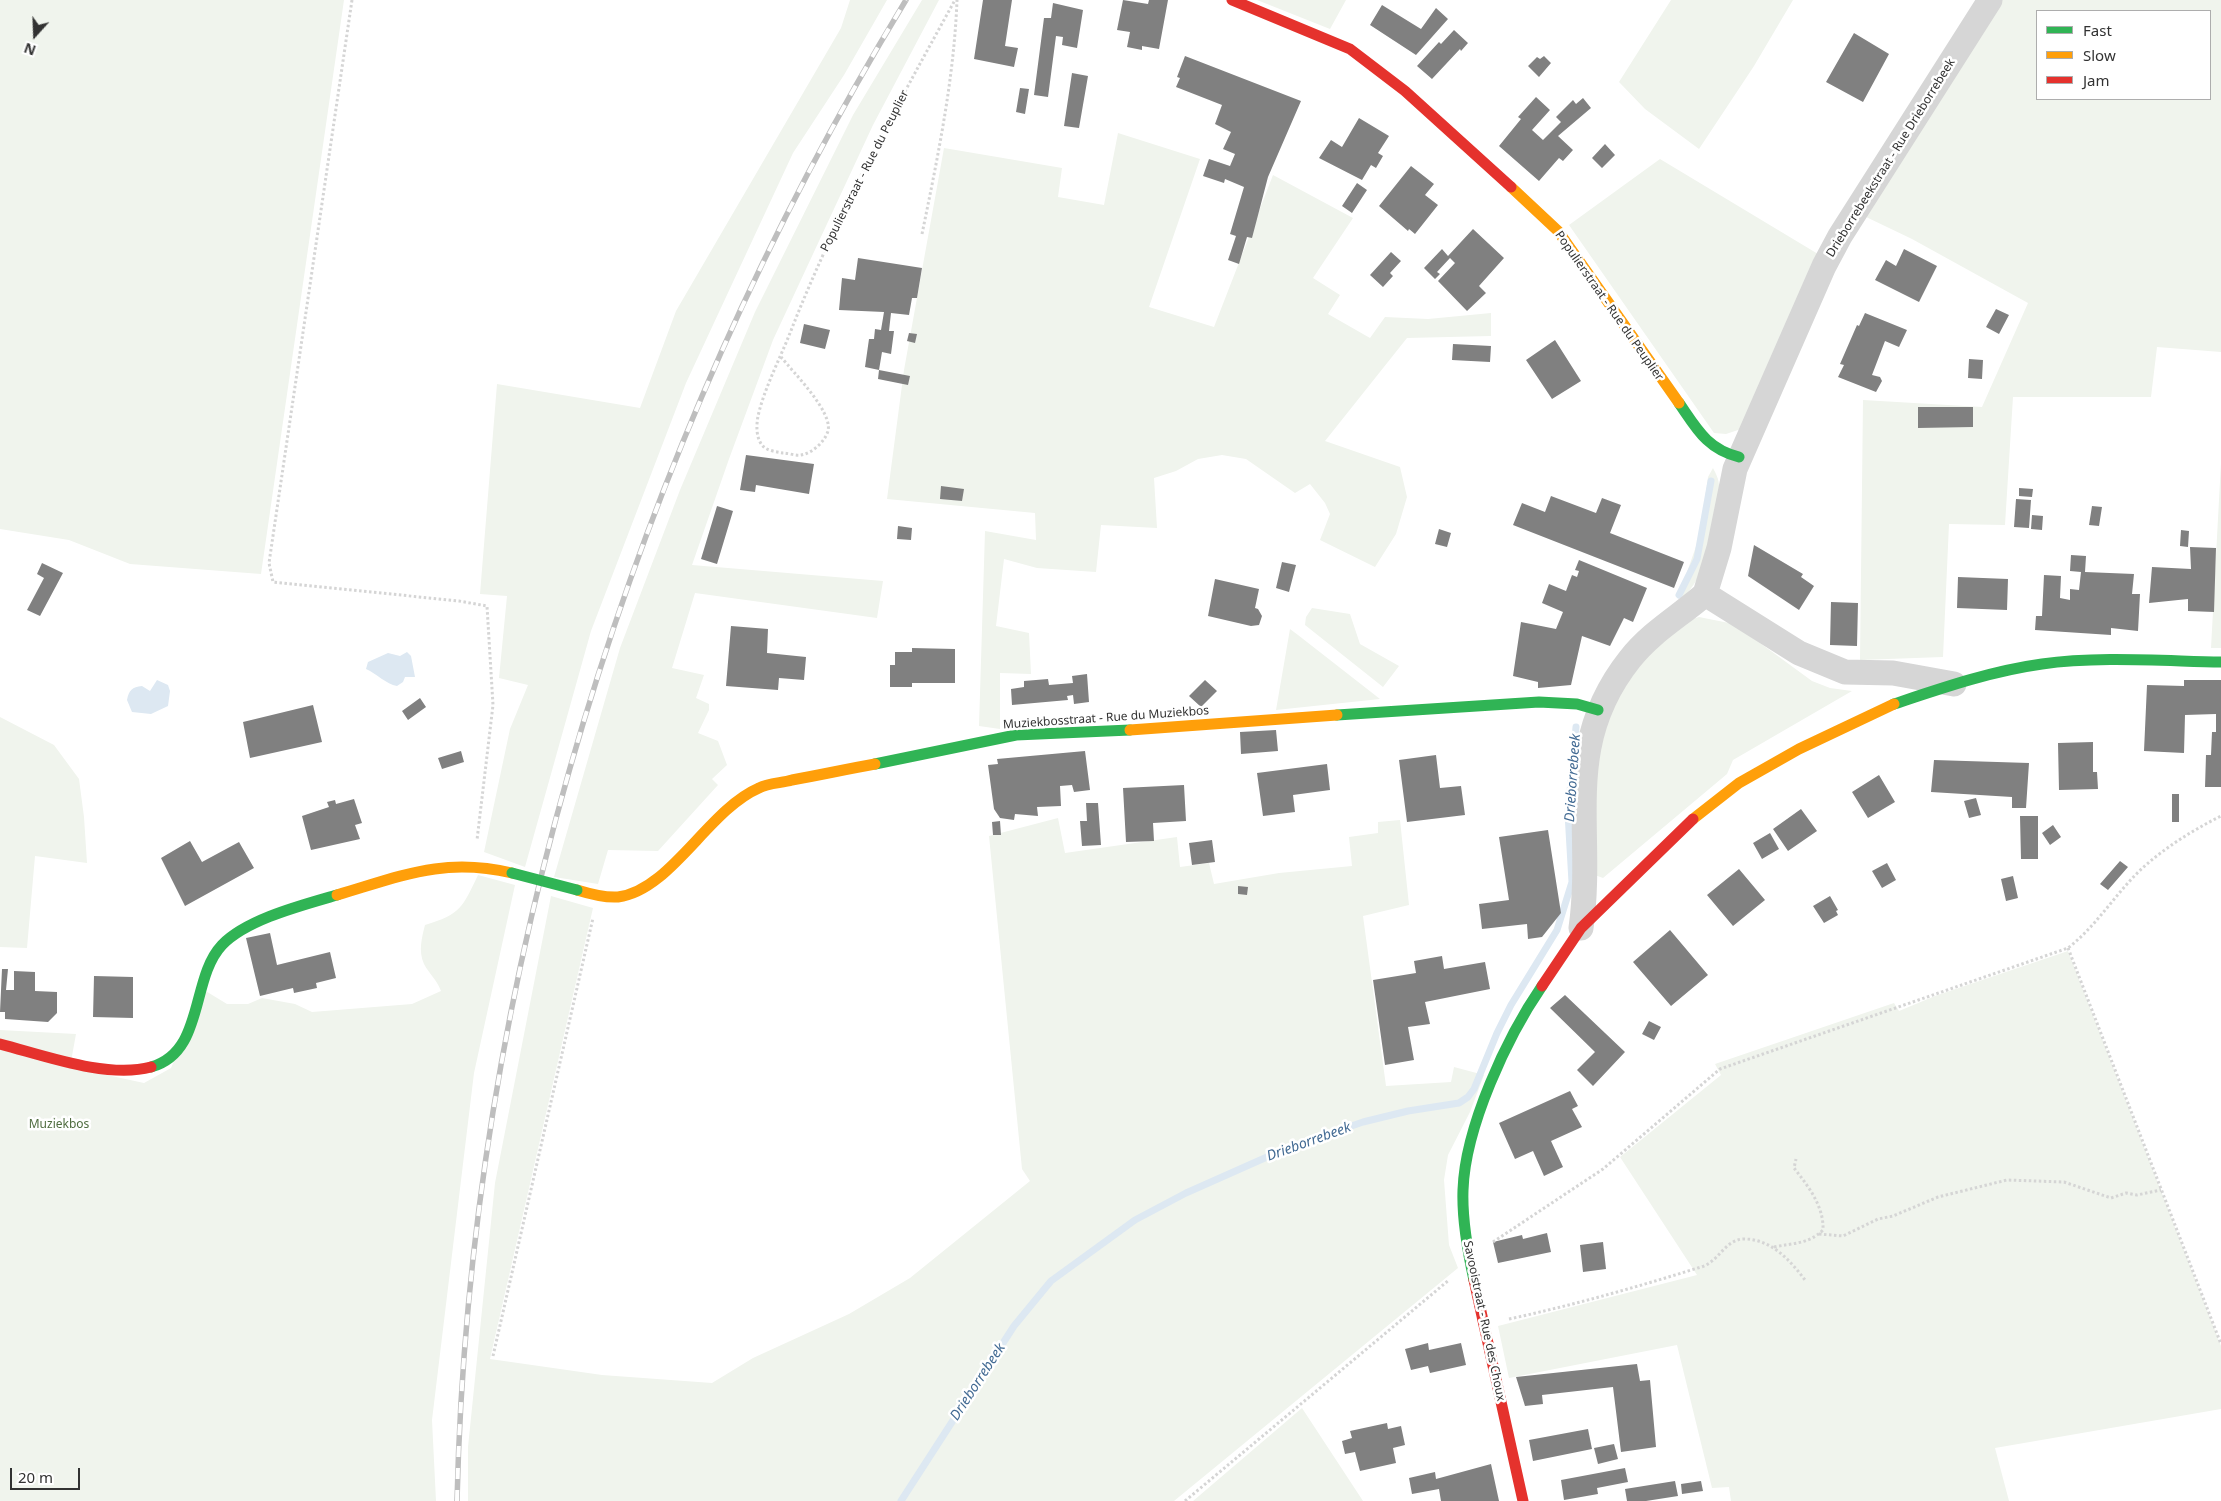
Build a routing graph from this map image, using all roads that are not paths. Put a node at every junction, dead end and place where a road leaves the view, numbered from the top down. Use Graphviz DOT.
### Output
graph roads {
  1 [pos="1232,0"];
  2 [pos="1990,0"];
  3 [pos="1739,457"];
  4 [pos="1705,594"];
  5 [pos="2221,662"];
  6 [pos="1954,684"];
  7 [pos="1598,710"];
  8 [pos="1581,928"];
  9 [pos="0,1044"];
  10 [pos="1523,1501"];
  1 -- 3 [label="street, Populierstraat - Rue du Peuplier"];
  2 -- 3 [label="street, Drieborrebeekstraat - Rue Drieborrebeek"];
  3 -- 4 [label="street"];
  4 -- 6 [label="street, Savooistraat - Rue des Choux"];
  4 -- 7 [label="street, Savooistraat - Rue des Choux"];
  5 -- 6 [label="street, Savooistraat - Rue des Choux"];
  6 -- 8 [label="street, Savooistraat - Rue des Choux"];
  7 -- 8 [label="street, Savooistraat - Rue des Choux"];
  7 -- 9 [label="street, Muziekbosstraat - Rue du Muziekbos, bridge"];
  8 -- 10 [label="street, Savooistraat - Rue des Choux"];
}
